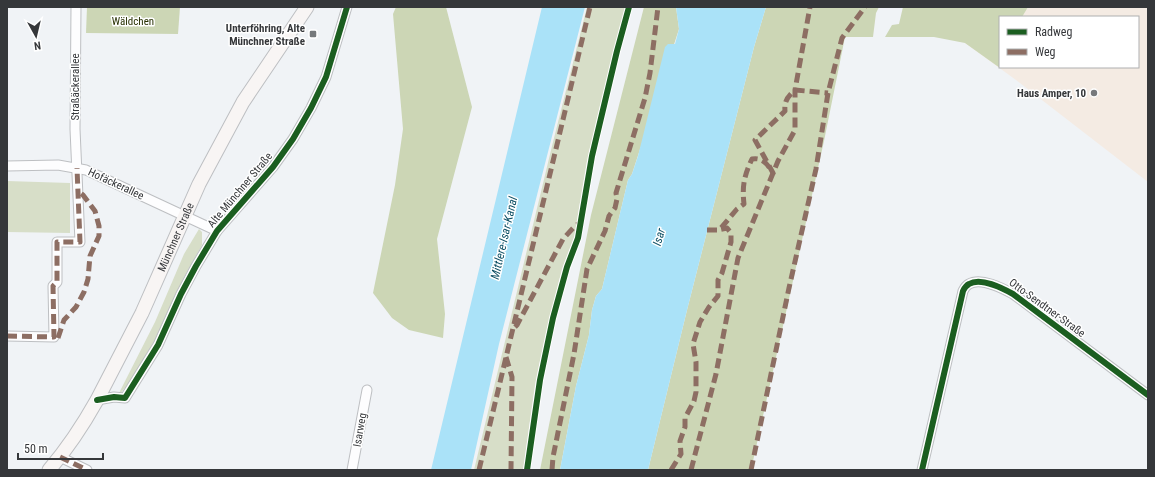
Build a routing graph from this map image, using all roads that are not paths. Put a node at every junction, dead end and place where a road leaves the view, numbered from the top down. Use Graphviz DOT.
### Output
graph roads {
  1 [pos="76,7"];
  2 [pos="307,7"];
  3 [pos="348,7"];
  4 [pos="7,166"];
  5 [pos="78,168"];
  6 [pos="185,216"];
  7 [pos="217,231"];
  8 [pos="7,336"];
  9 [pos="367,390"];
  10 [pos="1148,395"];
  11 [pos="97,400"];
  12 [pos="60,457"];
  13 [pos="49,470"];
  14 [pos="87,470"];
  15 [pos="352,470"];
  16 [pos="922,470"];
  1 -- 5 [label="street, Straßäckerallee"];
  2 -- 6 [label="main road, Münchner Straße"];
  3 -- 7 [label="street, Alte Münchner Straße"];
  4 -- 5 [label="street, Hofäckerallee"];
  5 -- 6 [label="street, Hofäckerallee"];
  5 -- 8 [label="street, Straßäckerallee"];
  6 -- 7 [label="street, Hofäckerallee"];
  6 -- 11 [label="main road, Münchner Straße"];
  7 -- 11 [label="street, Alte Münchner Straße"];
  9 -- 15 [label="street, Isarweg"];
  10 -- 16 [label="street, Otto-Sendtner-Straße"];
  11 -- 12 [label="main road, Münchner Straße"];
  12 -- 13 [label="main road, Münchner Straße"];
  12 -- 14 [label="street"];
}
